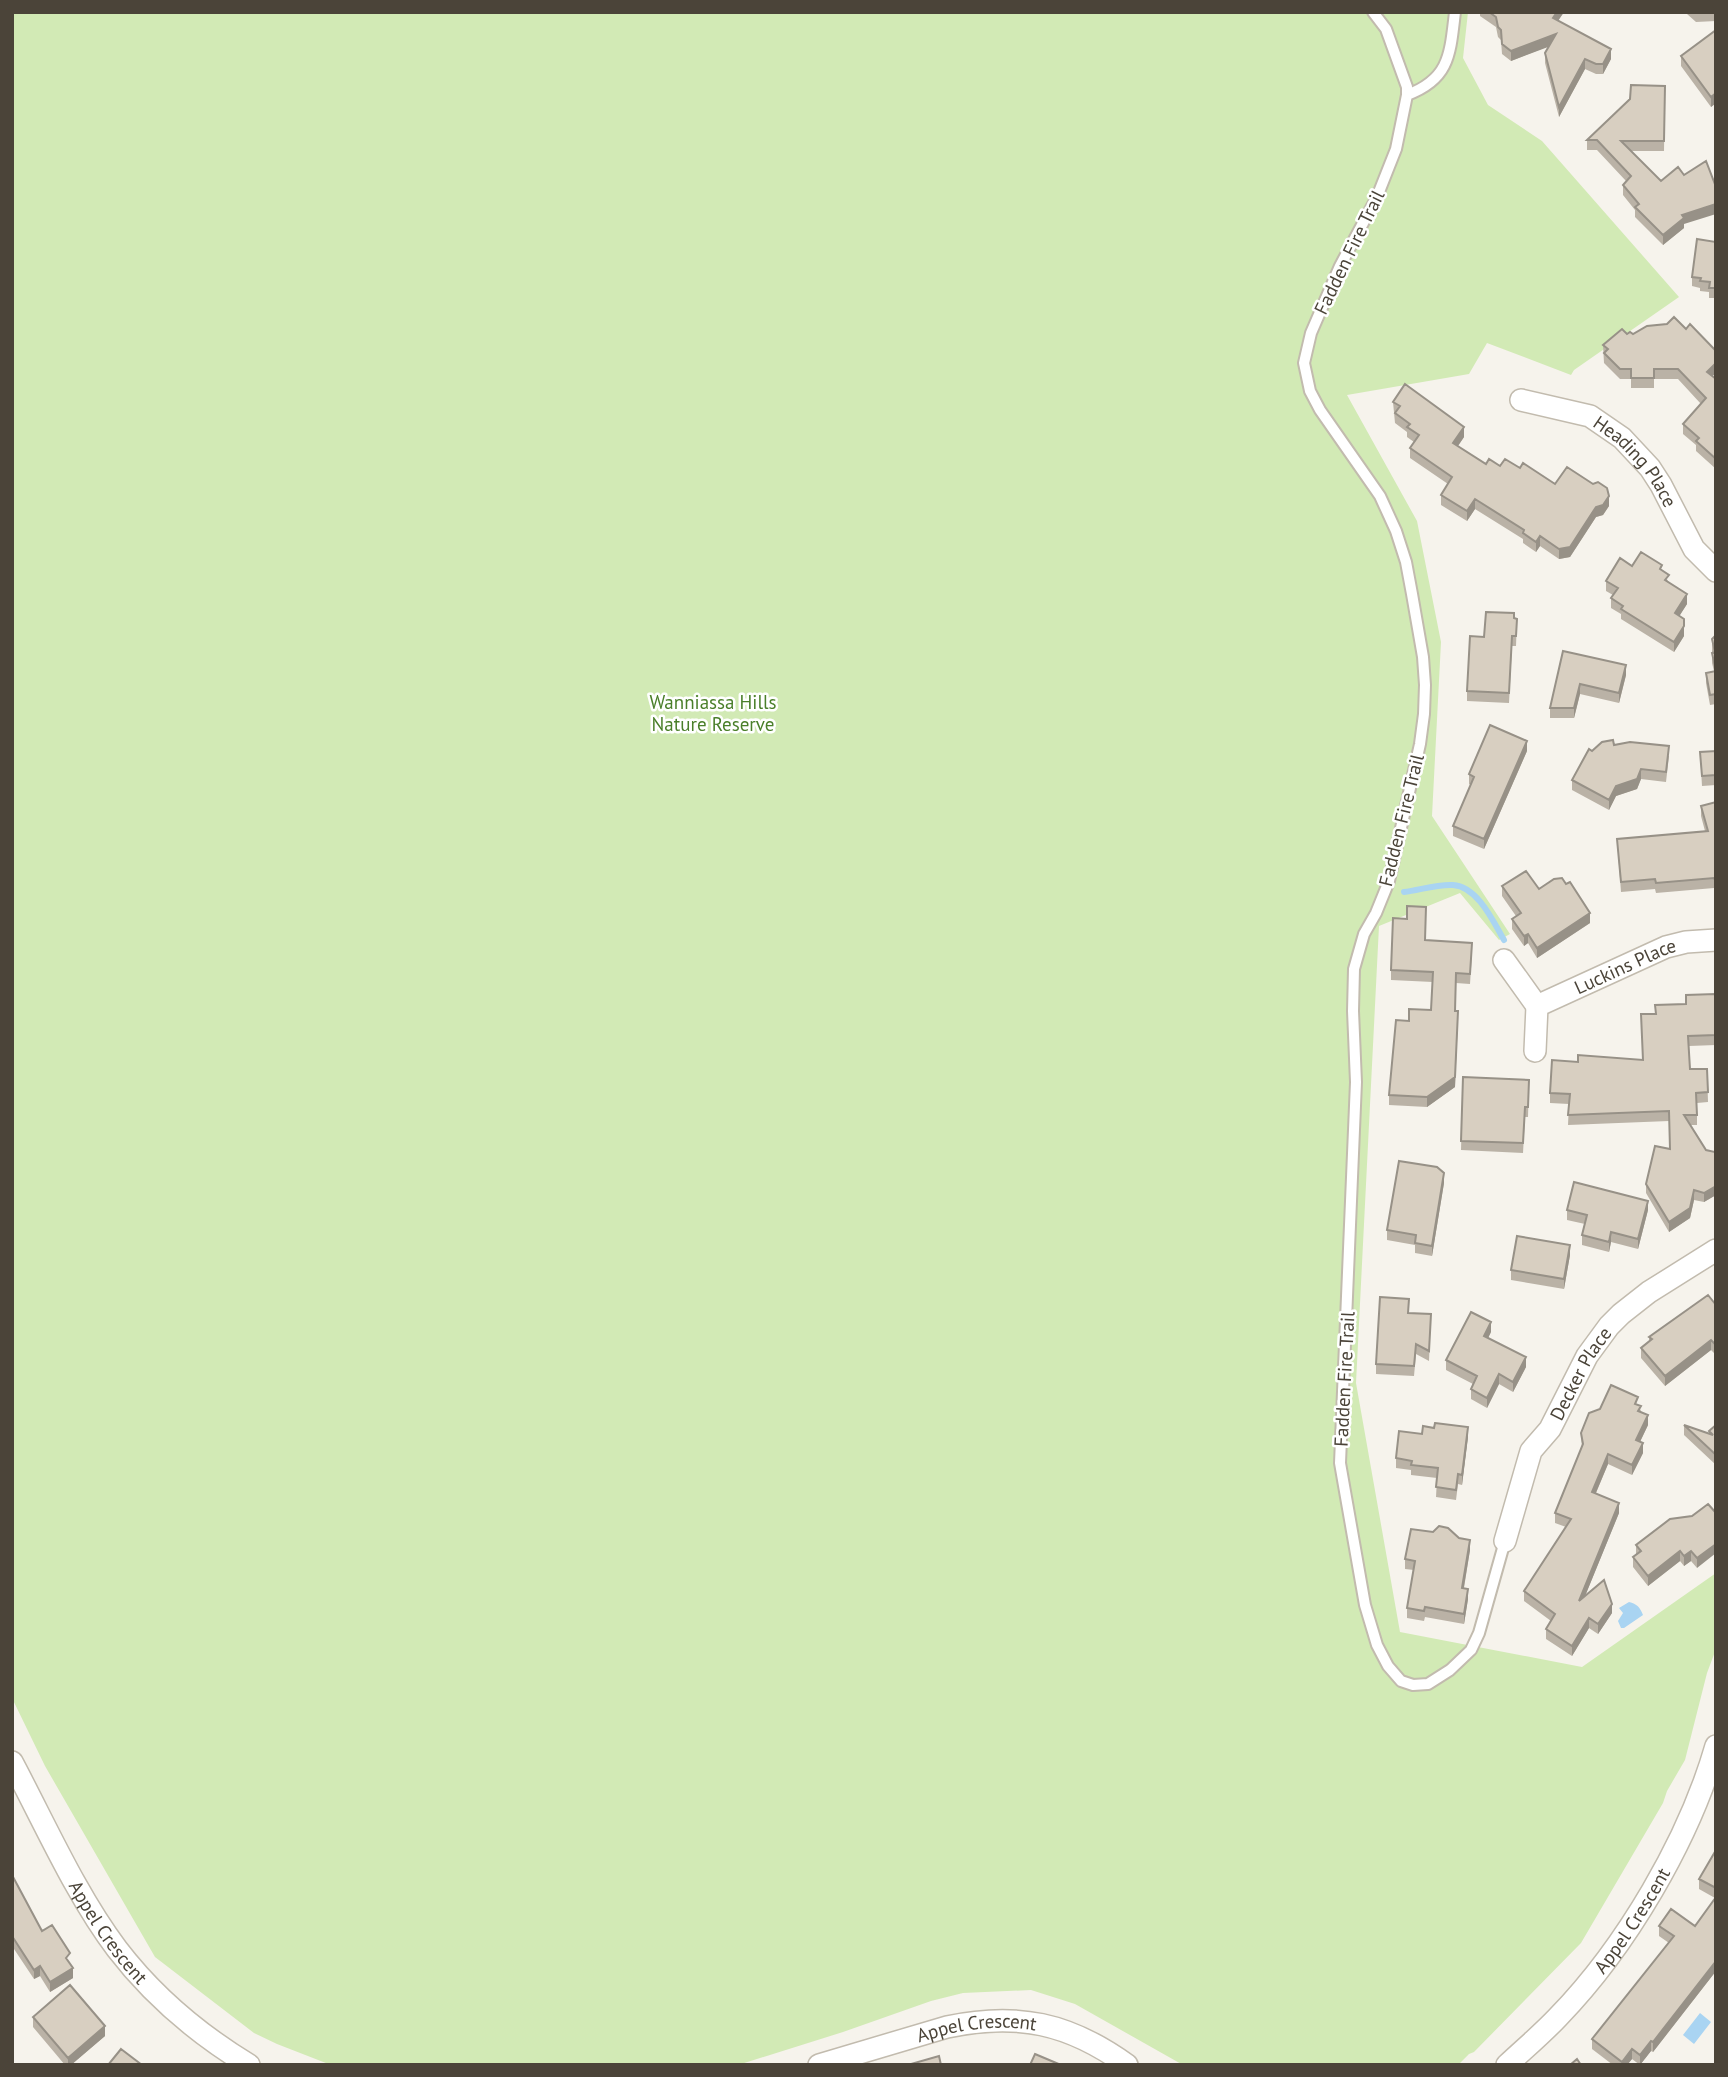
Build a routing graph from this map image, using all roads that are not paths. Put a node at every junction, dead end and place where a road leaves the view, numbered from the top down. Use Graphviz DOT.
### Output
graph roads {
  1 [pos="1373,12"];
  2 [pos="1455,12"];
  3 [pos="1407,95"];
  4 [pos="1521,400"];
  5 [pos="1716,571"];
  6 [pos="1716,940"];
  7 [pos="1504,960"];
  8 [pos="1536,1006"];
  9 [pos="1535,1051"];
  10 [pos="1716,1250"];
  11 [pos="1505,1541"];
  12 [pos="1716,1746"];
  13 [pos="12,1762"];
  14 [pos="248,2065"];
  15 [pos="819,2065"];
  16 [pos="1127,2065"];
  17 [pos="1507,2065"];
  1 -- 3 [label="lane, Fadden Fire Trail"];
  2 -- 3 [label="lane"];
  3 -- 11 [label="lane, Fadden Fire Trail"];
  4 -- 5 [label="street, Heading Place"];
  6 -- 8 [label="street, Luckins Place"];
  7 -- 8 [label="street"];
  8 -- 9 [label="street"];
  10 -- 11 [label="street, Decker Place"];
  12 -- 17 [label="street, Appel Crescent"];
  13 -- 14 [label="street, Appel Crescent"];
  15 -- 16 [label="street, Appel Crescent"];
}
